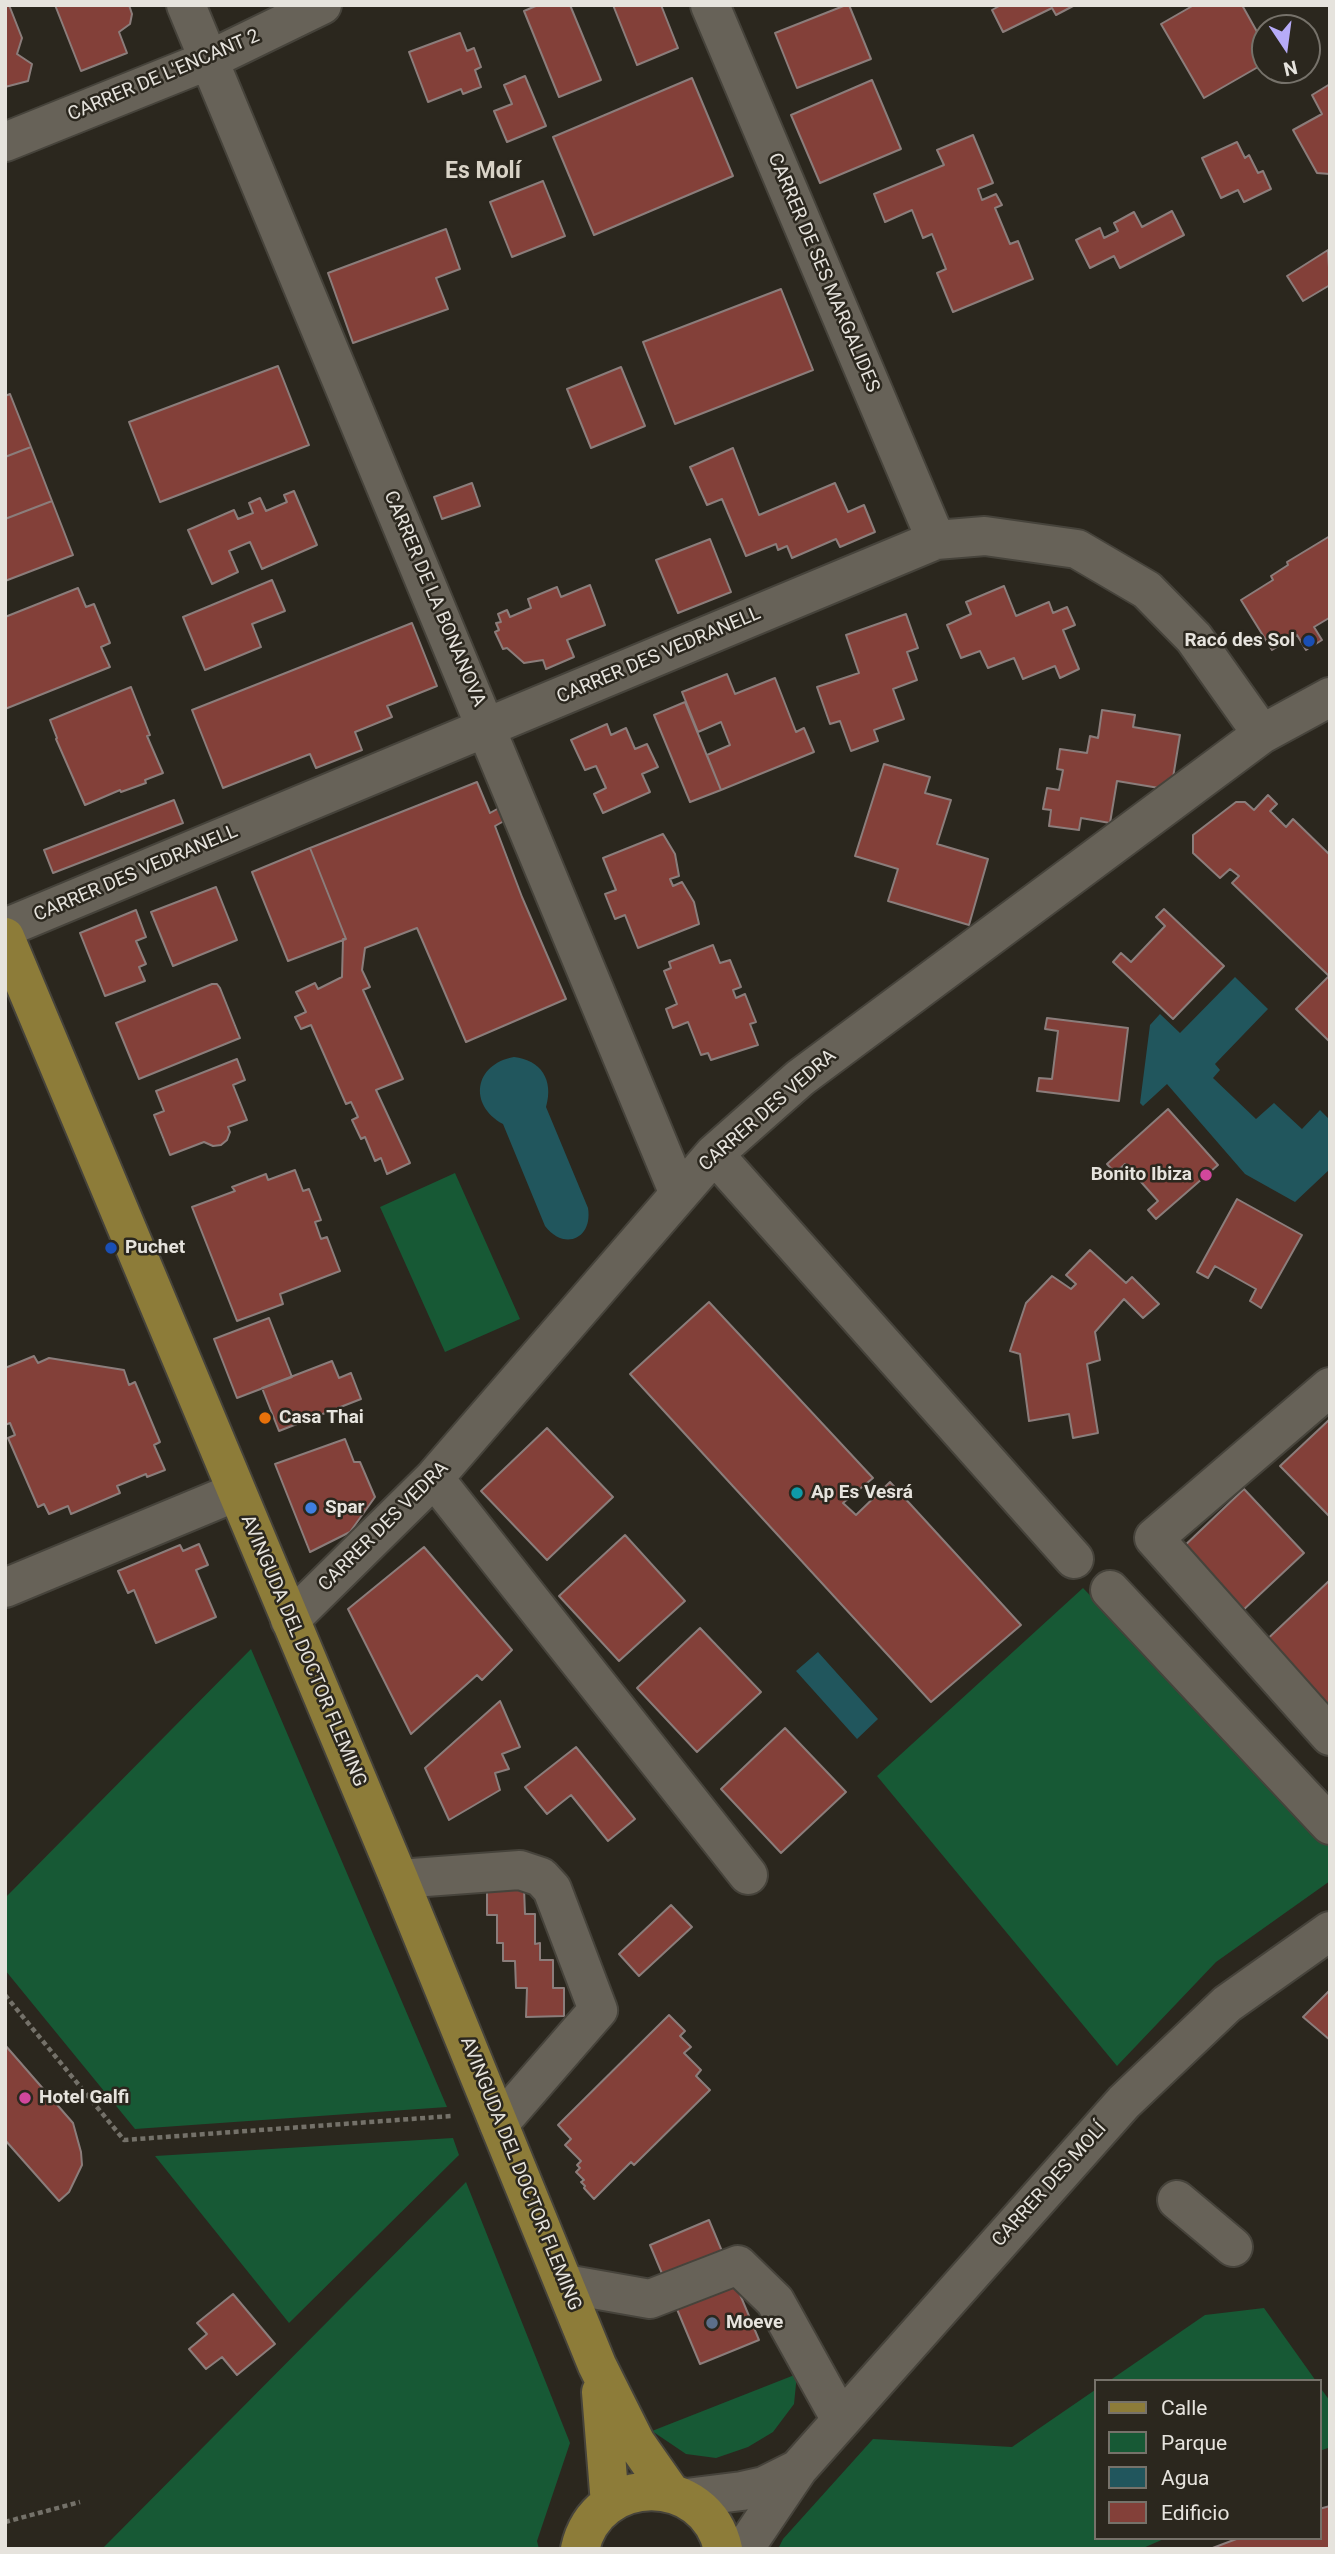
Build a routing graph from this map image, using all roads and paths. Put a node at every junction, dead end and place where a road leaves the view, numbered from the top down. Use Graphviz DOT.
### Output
graph roads {
  1 [pos="186,5"];
  2 [pos="321,5"];
  3 [pos="710,5"];
  4 [pos="209,60"];
  5 [pos="5,142"];
  6 [pos="936,540"];
  7 [pos="1330,697"];
  8 [pos="488,728"];
  9 [pos="1262,734"];
  10 [pos="5,928"];
  11 [pos="5,937"];
  12 [pos="713,1154"];
  13 [pos="679,1194"];
  14 [pos="1330,1387"];
  15 [pos="434,1478"];
  16 [pos="236,1492"];
  17 [pos="1074,1559"];
  18 [pos="5,1587"];
  19 [pos="1110,1590"];
  20 [pos="290,1620"];
  21 [pos="1330,1736"];
  22 [pos="1330,1825"];
  23 [pos="748,1875"];
  24 [pos="399,1879"];
  25 [pos="1330,1931"];
  26 [pos="5,1995"];
  27 [pos="497,2118"];
  28 [pos="1177,2200"];
  29 [pos="1233,2247"];
  30 [pos="565,2284"];
  31 [pos="597,2365"];
  32 [pos="841,2420"];
  33 [pos="798,2469"];
  34 [pos="678,2496"];
  35 [pos="80,2502"];
  36 [pos="610,2504"];
  37 [pos="5,2522"];
  38 [pos="580,2549"];
  39 [pos="723,2549"];
  40 [pos="744,2549"];
  1 -- 4 [label="street, CARRER DE LA BONANOVA"];
  2 -- 4 [label="street, CARRER DE L'ENCANT 2"];
  3 -- 6 [label="street, CARRER DE SES MARGALIDES"];
  4 -- 5 [label="street, CARRER DE L'ENCANT 2"];
  4 -- 8 [label="street, CARRER DE LA BONANOVA"];
  6 -- 8 [label="street, CARRER DES VEDRANELL"];
  6 -- 9 [label="street, CARRER DES VEDRANELL"];
  7 -- 9 [label="street, CARRER DES VEDRA"];
  8 -- 10 [label="street, CARRER DES VEDRANELL"];
  8 -- 13 [label="street, CARRER DE LA BONANOVA"];
  9 -- 12 [label="street, CARRER DES VEDRA"];
  11 -- 16 [label="main road, AVINGUDA DEL DOCTOR FLEMING"];
  12 -- 13 [label="street, CARRER DES VEDRA"];
  12 -- 17 [label="street"];
  13 -- 15 [label="street, CARRER DES VEDRA"];
  14 -- 21 [label="street"];
  15 -- 20 [label="street, CARRER DES VEDRA"];
  15 -- 23 [label="street"];
  16 -- 18 [label="street"];
  16 -- 20 [label="main road, AVINGUDA DEL DOCTOR FLEMING"];
  19 -- 22 [label="street"];
  20 -- 24 [label="main road, AVINGUDA DEL DOCTOR FLEMING"];
  24 -- 27 [label="main road, AVINGUDA DEL DOCTOR FLEMING"];
  24 -- 27 [label="street"];
  25 -- 32 [label="street, CARRER DES MOLÍ"];
  26 -- 27 [label="path"];
  27 -- 30 [label="main road, AVINGUDA DEL DOCTOR FLEMING"];
  28 -- 29 [label="street"];
  30 -- 31 [label="main road, AVINGUDA DEL DOCTOR FLEMING"];
  30 -- 32 [label="street"];
  31 -- 34 [label="main road, AVINGUDA DEL DOCTOR FLEMING"];
  31 -- 36 [label="main road, AVINGUDA DEL DOCTOR FLEMING"];
  32 -- 33 [label="street, CARRER DES MOLÍ"];
  33 -- 34 [label="street, CARRER DES MOLÍ"];
  33 -- 40 [label="street, CARRER DES MOLÍ"];
  34 -- 36 [label="main road"];
  34 -- 39 [label="main road, AVINGUDA DEL DOCTOR FLEMING"];
  35 -- 37 [label="path"];
  36 -- 38 [label="main road"];
}
